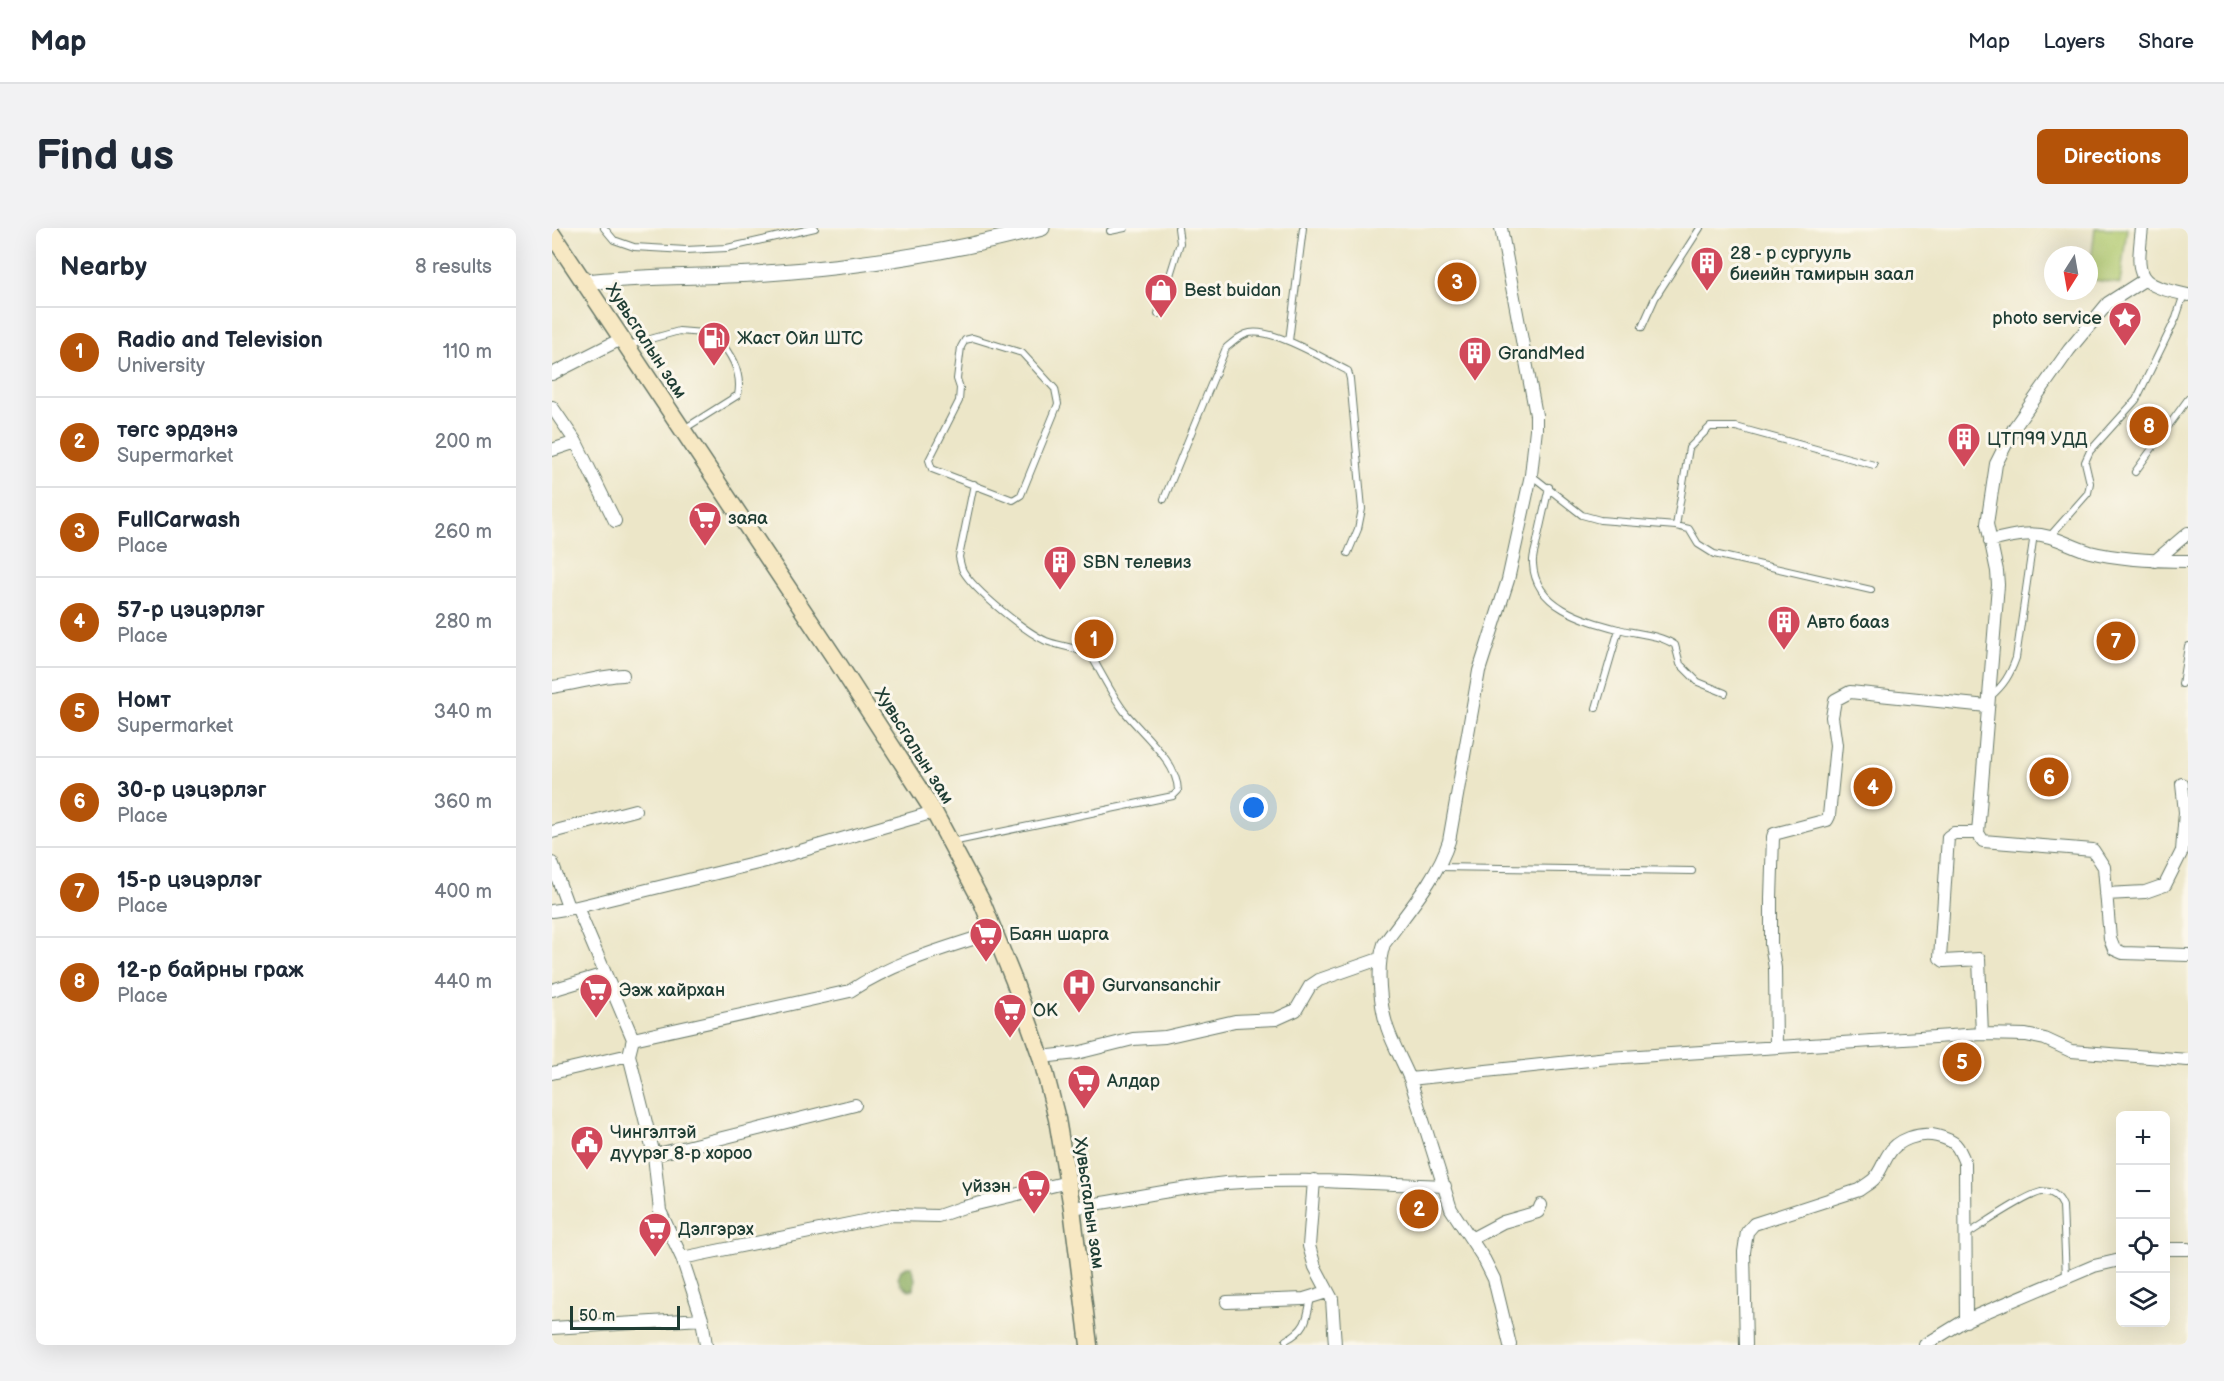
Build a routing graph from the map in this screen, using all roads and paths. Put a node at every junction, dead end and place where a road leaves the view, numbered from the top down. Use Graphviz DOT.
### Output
graph roads {
  1 [pos="604,228"];
  2 [pos="814,228"];
  3 [pos="1042,228"];
  4 [pos="1125,228"];
  5 [pos="1178,228"];
  6 [pos="1303,228"];
  7 [pos="1501,228"];
  8 [pos="1700,228"];
  9 [pos="2142,228"];
  10 [pos="1110,231"];
  11 [pos="552,234"];
  12 [pos="2144,280"];
  13 [pos="584,282"];
  14 [pos="2186,295"];
  15 [pos="1158,314"];
  16 [pos="1642,327"];
  17 [pos="1289,341"];
  18 [pos="623,342"];
  19 [pos="552,374"];
  20 [pos="2188,399"];
  21 [pos="552,407"];
  22 [pos="682,430"];
  23 [pos="576,442"];
  24 [pos="552,450"];
  25 [pos="1874,465"];
  26 [pos="2135,472"];
  27 [pos="1531,475"];
  28 [pos="974,484"];
  29 [pos="1549,487"];
  30 [pos="1164,499"];
  31 [pos="615,520"];
  32 [pos="1676,525"];
  33 [pos="2188,533"];
  34 [pos="2034,534"];
  35 [pos="2050,537"];
  36 [pos="1990,541"];
  37 [pos="1348,553"];
  38 [pos="2155,561"];
  39 [pos="2188,561"];
  40 [pos="1871,590"];
  41 [pos="1619,629"];
  42 [pos="2188,646"];
  43 [pos="623,675"];
  44 [pos="2182,684"];
  45 [pos="552,687"];
  46 [pos="1725,693"];
  47 [pos="1988,702"];
  48 [pos="1596,708"];
  49 [pos="2182,784"];
  50 [pos="635,810"];
  51 [pos="934,812"];
  52 [pos="552,832"];
  53 [pos="1978,833"];
  54 [pos="951,842"];
  55 [pos="552,863"];
  56 [pos="1437,867"];
  57 [pos="1692,871"];
  58 [pos="2106,894"];
  59 [pos="572,907"];
  60 [pos="552,911"];
  61 [pos="995,932"];
  62 [pos="2188,955"];
  63 [pos="1379,959"];
  64 [pos="605,974"];
  65 [pos="552,990"];
  66 [pos="1982,1034"];
  67 [pos="633,1039"];
  68 [pos="1776,1046"];
  69 [pos="629,1055"];
  70 [pos="1041,1057"];
  71 [pos="2188,1060"];
  72 [pos="552,1073"];
  73 [pos="1410,1079"];
  74 [pos="855,1105"];
  75 [pos="654,1155"];
  76 [pos="1314,1180"];
  77 [pos="1068,1182"];
  78 [pos="1445,1186"];
  79 [pos="1541,1205"];
  80 [pos="1072,1208"];
  81 [pos="1965,1235"];
  82 [pos="1471,1239"];
  83 [pos="2170,1249"];
  84 [pos="2188,1249"];
  85 [pos="682,1258"];
  86 [pos="2116,1261"];
  87 [pos="2066,1278"];
  88 [pos="1327,1292"];
  89 [pos="1311,1296"];
  90 [pos="1227,1302"];
  91 [pos="702,1319"];
  92 [pos="1966,1321"];
  93 [pos="552,1328"];
  94 [pos="1286,1340"];
  95 [pos="706,1345"];
  96 [pos="1089,1345"];
  97 [pos="1335,1345"];
  98 [pos="1510,1345"];
  99 [pos="1746,1345"];
  100 [pos="1925,1345"];
  1 -- 2 [label="lane"];
  3 -- 13 [label="street"];
  4 -- 10 [label="lane"];
  5 -- 15 [label="lane"];
  6 -- 17 [label="lane"];
  7 -- 27 [label="street"];
  8 -- 16 [label="lane"];
  9 -- 12 [label="street"];
  11 -- 13 [label="main road, Хувьсгалын зам"];
  12 -- 14 [label="street"];
  12 -- 36 [label="street"];
  13 -- 18 [label="main road, Хувьсгалын зам"];
  14 -- 35 [label="lane"];
  17 -- 30 [label="lane"];
  17 -- 37 [label="lane"];
  18 -- 19 [label="street"];
  18 -- 22 [label="main road, Хувьсгалын зам"];
  18 -- 22 [label="lane"];
  20 -- 26 [label="lane"];
  21 -- 23 [label="street"];
  22 -- 51 [label="main road, Хувьсгалын зам"];
  23 -- 24 [label="street"];
  23 -- 31 [label="street"];
  25 -- 32 [label="lane"];
  27 -- 29 [label="lane"];
  27 -- 56 [label="street"];
  28 -- 28 [label="lane"];
  28 -- 54 [label="lane"];
  29 -- 32 [label="lane"];
  29 -- 41 [label="lane"];
  32 -- 40 [label="lane"];
  33 -- 38 [label="street"];
  34 -- 35 [label="street"];
  34 -- 36 [label="street"];
  34 -- 47 [label="lane"];
  35 -- 38 [label="street"];
  36 -- 47 [label="street"];
  38 -- 39 [label="street"];
  41 -- 46 [label="lane"];
  41 -- 48 [label="lane"];
  42 -- 44 [label="lane"];
  43 -- 45 [label="street"];
  47 -- 53 [label="street"];
  47 -- 68 [label="street"];
  49 -- 58 [label="street"];
  50 -- 52 [label="street"];
  51 -- 54 [label="main road, Хувьсгалын зам"];
  51 -- 59 [label="street"];
  53 -- 58 [label="street"];
  53 -- 66 [label="street"];
  54 -- 61 [label="main road, Хувьсгалын зам"];
  55 -- 59 [label="street"];
  56 -- 57 [label="lane"];
  56 -- 63 [label="street"];
  58 -- 62 [label="street"];
  59 -- 60 [label="street"];
  59 -- 64 [label="street"];
  61 -- 67 [label="street"];
  61 -- 70 [label="main road, Хувьсгалын зам"];
  63 -- 70 [label="street"];
  63 -- 73 [label="street"];
  64 -- 65 [label="street"];
  64 -- 67 [label="street"];
  66 -- 68 [label="street"];
  66 -- 71 [label="street"];
  67 -- 69 [label="street"];
  68 -- 73 [label="street"];
  69 -- 72 [label="street"];
  69 -- 75 [label="street"];
  70 -- 77 [label="main road, Хувьсгалын зам"];
  73 -- 78 [label="street"];
  74 -- 75 [label="street"];
  75 -- 85 [label="street"];
  76 -- 78 [label="street"];
  76 -- 80 [label="street"];
  76 -- 88 [label="street"];
  77 -- 80 [label="main road, Хувьсгалын зам"];
  77 -- 85 [label="street"];
  78 -- 82 [label="street"];
  79 -- 82 [label="street"];
  80 -- 96 [label="main road, Хувьсгалын зам"];
  81 -- 87 [label="lane"];
  81 -- 92 [label="street"];
  81 -- 99 [label="street"];
  82 -- 98 [label="street"];
  83 -- 84 [label="street"];
  85 -- 91 [label="street"];
  86 -- 87 [label="street"];
  87 -- 92 [label="street"];
  88 -- 89 [label="street"];
  88 -- 97 [label="street"];
  89 -- 90 [label="street"];
  89 -- 94 [label="lane"];
  91 -- 93 [label="street"];
  91 -- 95 [label="street"];
  92 -- 100 [label="street"];
}
